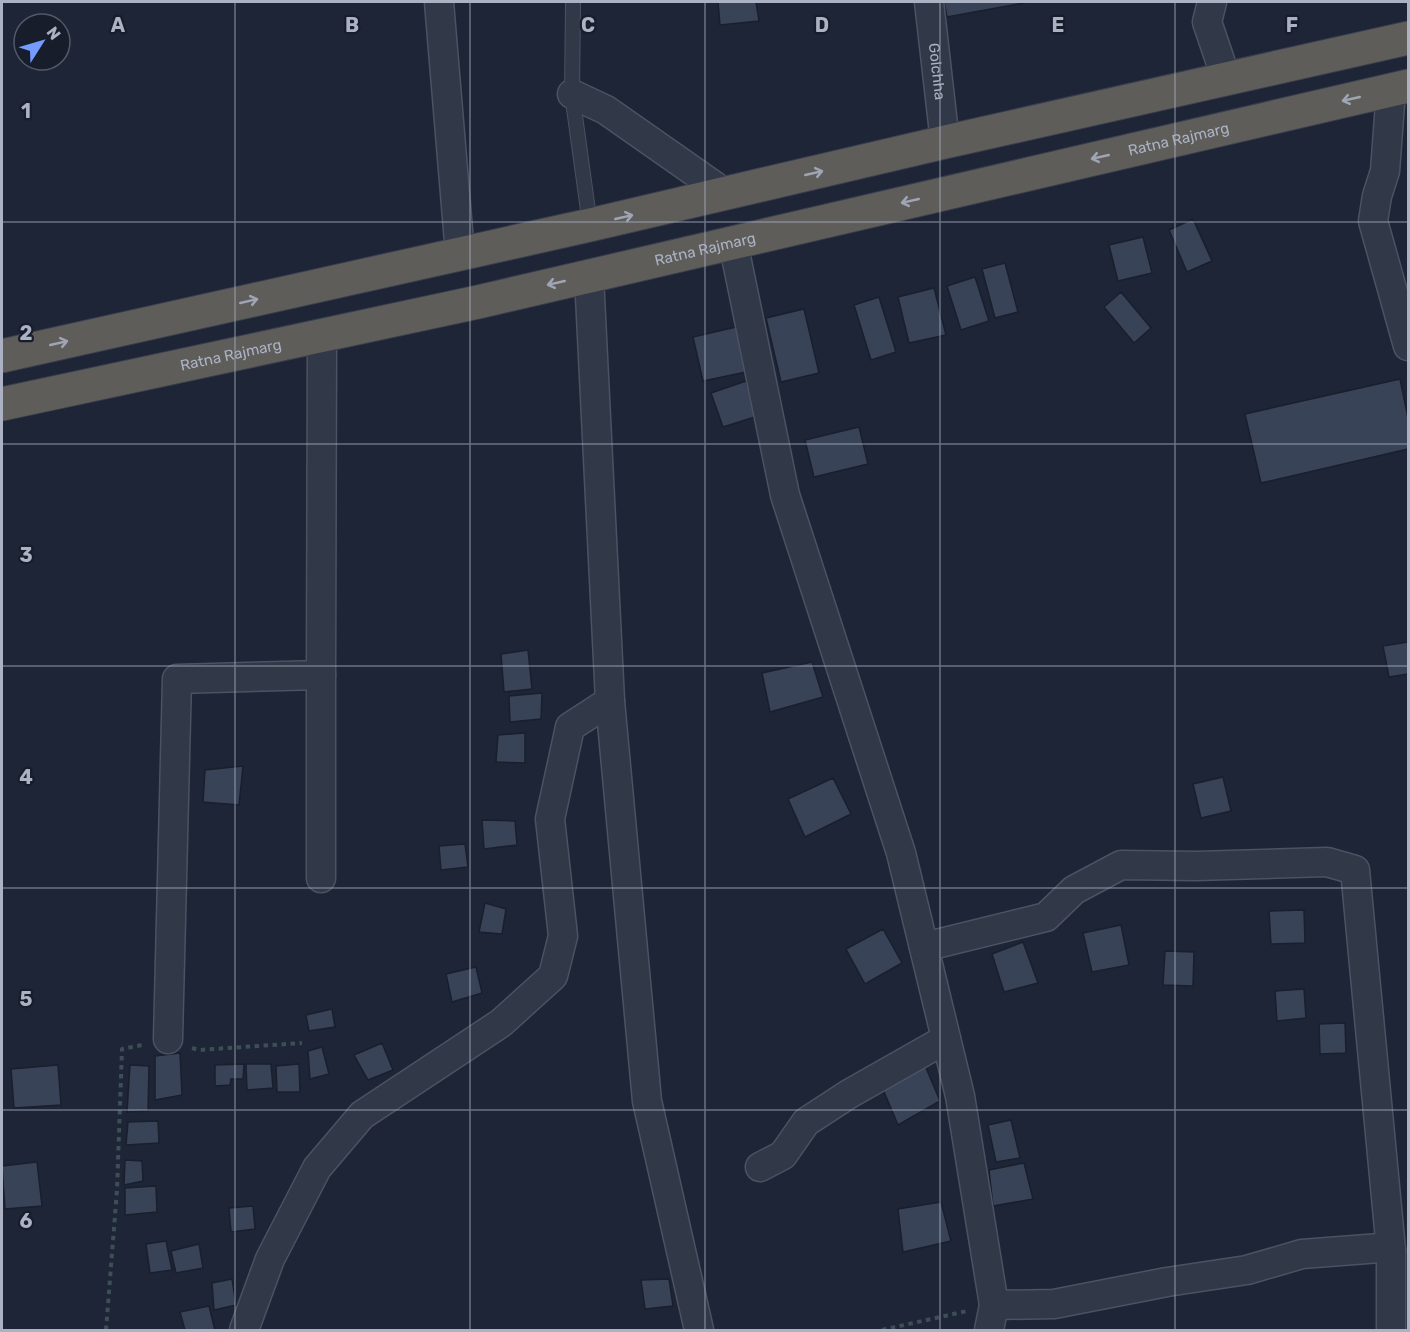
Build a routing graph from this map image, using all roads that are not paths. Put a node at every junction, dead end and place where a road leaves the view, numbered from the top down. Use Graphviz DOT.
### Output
graph roads {
  1 [pos="439,2"];
  2 [pos="573,2"];
  3 [pos="929,2"];
  4 [pos="1212,2"];
  5 [pos="1408,38"];
  6 [pos="1226,78"];
  7 [pos="1400,88"];
  8 [pos="572,93"];
  9 [pos="945,142"];
  10 [pos="726,194"];
  11 [pos="590,225"];
  12 [pos="733,242"];
  13 [pos="460,254"];
  14 [pos="589,276"];
  15 [pos="322,335"];
  16 [pos="1408,346"];
  17 [pos="2,356"];
  18 [pos="2,404"];
  19 [pos="321,675"];
  20 [pos="610,701"];
  21 [pos="321,878"];
  22 [pos="924,947"];
  23 [pos="168,1039"];
  24 [pos="946,1040"];
  25 [pos="760,1167"];
  26 [pos="1391,1250"];
  27 [pos="992,1318"];
  28 [pos="244,1330"];
  29 [pos="699,1330"];
  30 [pos="1391,1330"];
  1 -- 13 [label="street"];
  2 -- 8 [label="lane"];
  3 -- 9 [label="street, Golchha"];
  4 -- 6 [label="street"];
  5 -- 6 [label="highway"];
  6 -- 9 [label="highway"];
  7 -- 12 [label="highway, Ratna Rajmarg, one-way"];
  7 -- 16 [label="street"];
  8 -- 10 [label="street"];
  8 -- 11 [label="lane"];
  10 -- 9 [label="highway, one-way"];
  11 -- 10 [label="highway, one-way"];
  11 -- 13 [label="highway"];
  12 -- 14 [label="highway, Ratna Rajmarg"];
  12 -- 22 [label="street"];
  17 -- 13 [label="highway, one-way"];
  14 -- 15 [label="highway, Ratna Rajmarg, one-way"];
  14 -- 20 [label="street"];
  15 -- 18 [label="highway, Ratna Rajmarg"];
  15 -- 19 [label="street"];
  19 -- 21 [label="street"];
  19 -- 23 [label="street"];
  20 -- 28 [label="street"];
  20 -- 29 [label="street"];
  22 -- 24 [label="street"];
  22 -- 26 [label="street"];
  24 -- 25 [label="street"];
  24 -- 27 [label="street"];
  26 -- 27 [label="street"];
  26 -- 30 [label="street"];
}
